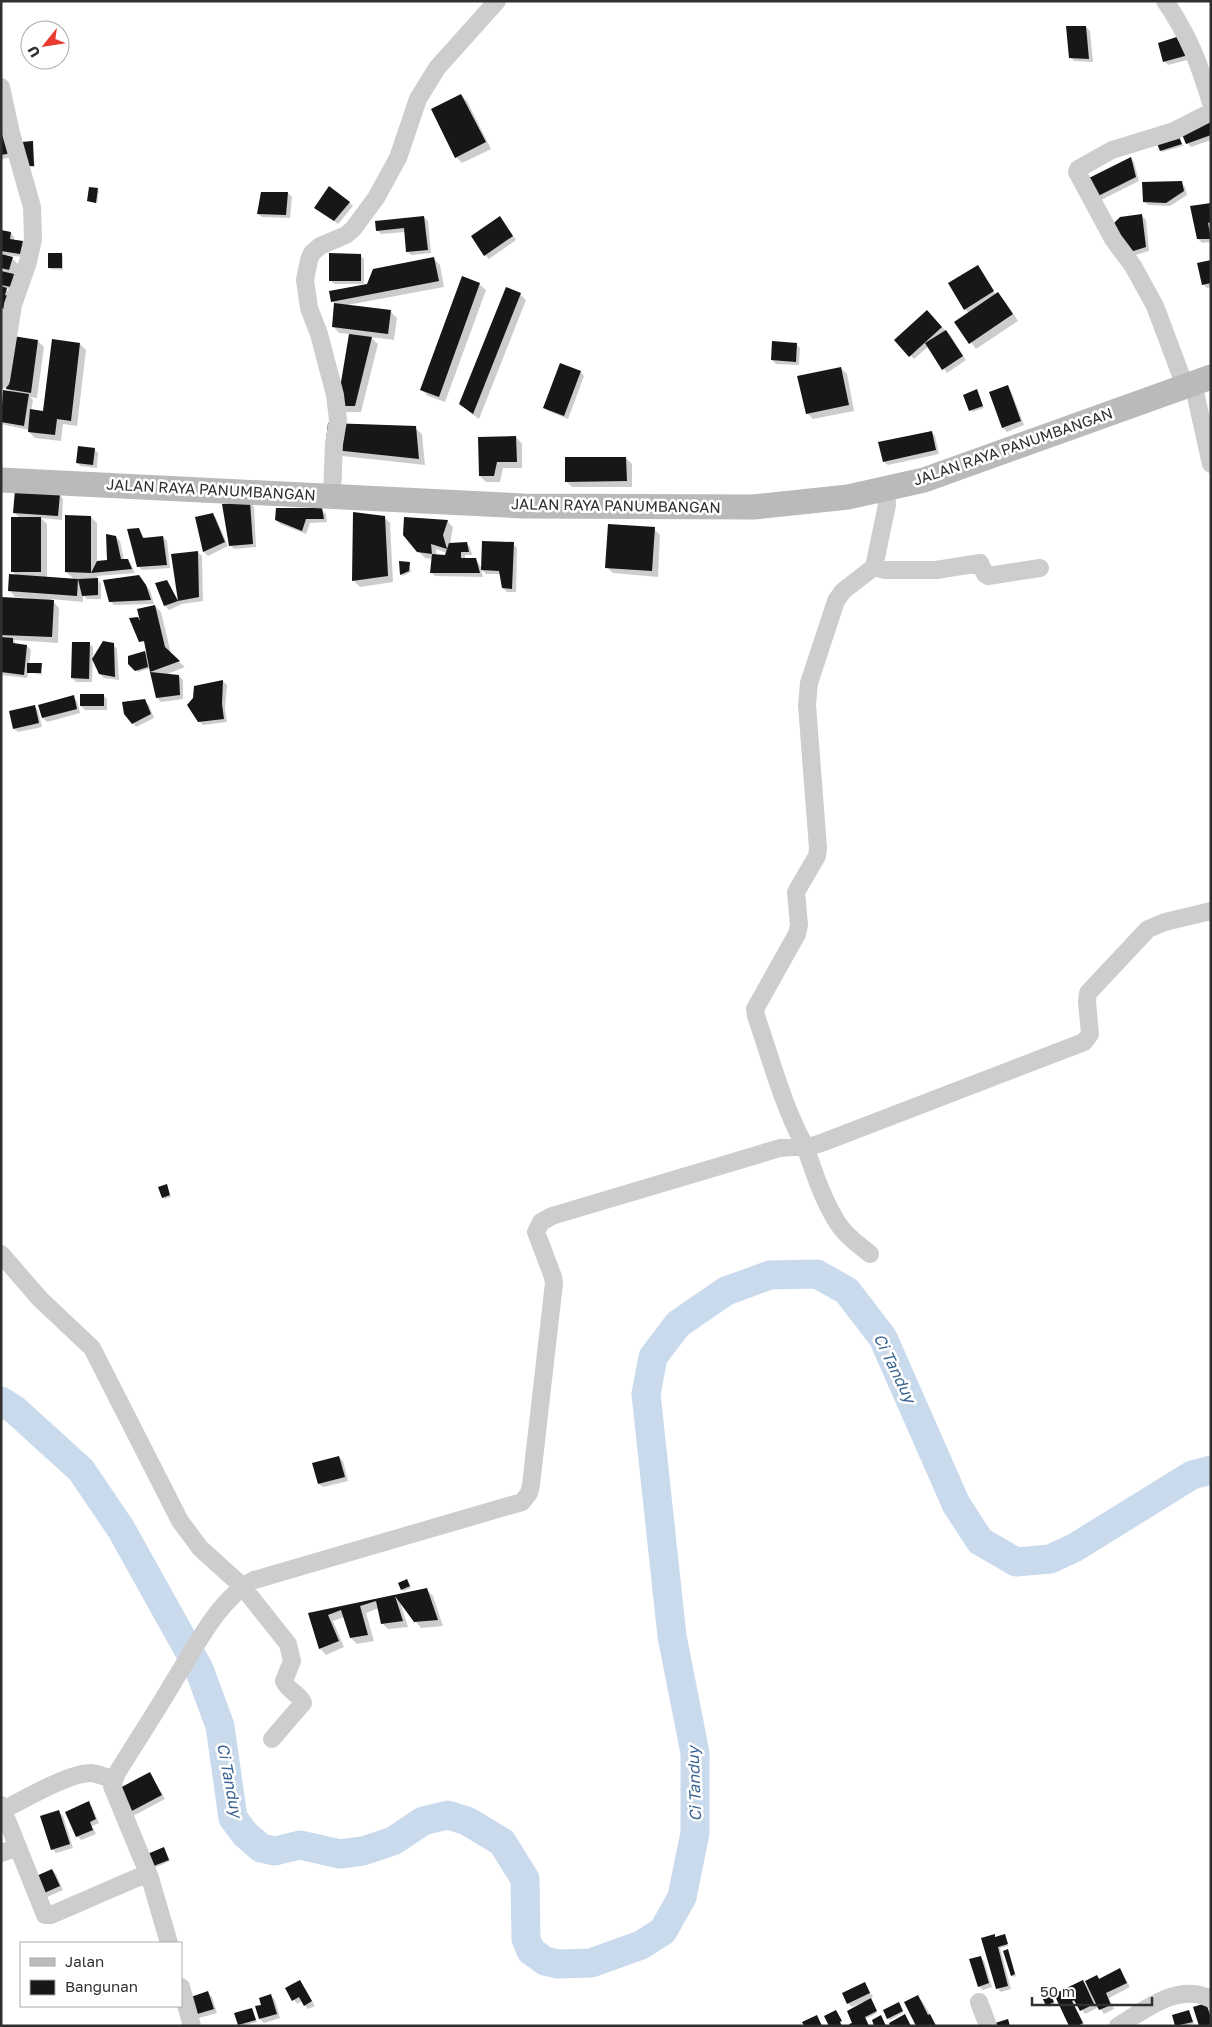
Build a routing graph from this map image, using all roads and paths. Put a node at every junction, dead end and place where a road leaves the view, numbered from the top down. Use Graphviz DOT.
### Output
graph roads {
  1 [pos="497,1"];
  2 [pos="1166,1"];
  3 [pos="1,87"];
  4 [pos="1211,103"];
  5 [pos="1211,112"];
  6 [pos="1,380"];
  7 [pos="1196,382"];
  8 [pos="1211,464"];
  9 [pos="1,480"];
  10 [pos="886,489"];
  11 [pos="332,496"];
  12 [pos="874,566"];
  13 [pos="1040,568"];
  14 [pos="1211,911"];
  15 [pos="805,1146"];
  16 [pos="1,1254"];
  17 [pos="870,1254"];
  18 [pos="242,1586"];
  19 [pos="272,1738"];
  20 [pos="114,1780"];
  21 [pos="2,1807"];
  22 [pos="10,1850"];
  23 [pos="148,1874"];
  24 [pos="169,1942"];
  25 [pos="182,1991"];
  26 [pos="1211,2000"];
  27 [pos="979,2002"];
  28 [pos="192,2026"];
  29 [pos="988,2026"];
  30 [pos="1118,2026"];
  1 -- 11 [label="street"];
  2 -- 4 [label="street"];
  3 -- 6 [label="street"];
  5 -- 7 [label="street"];
  7 -- 8 [label="street"];
  7 -- 10 [label="main road, JALAN RAYA PANUMBANGAN"];
  9 -- 11 [label="main road, JALAN RAYA PANUMBANGAN"];
  10 -- 11 [label="main road, JALAN RAYA PANUMBANGAN"];
  10 -- 12 [label="street"];
  12 -- 13 [label="street"];
  12 -- 15 [label="street"];
  14 -- 15 [label="street"];
  15 -- 17 [label="street"];
  15 -- 18 [label="street"];
  16 -- 18 [label="street"];
  18 -- 19 [label="street"];
  18 -- 20 [label="street"];
  20 -- 21 [label="street"];
  20 -- 23 [label="street"];
  21 -- 22 [label="street"];
  22 -- 23 [label="street"];
  23 -- 24 [label="street"];
  25 -- 28 [label="street"];
  26 -- 30 [label="street"];
  27 -- 29 [label="street"];
}
